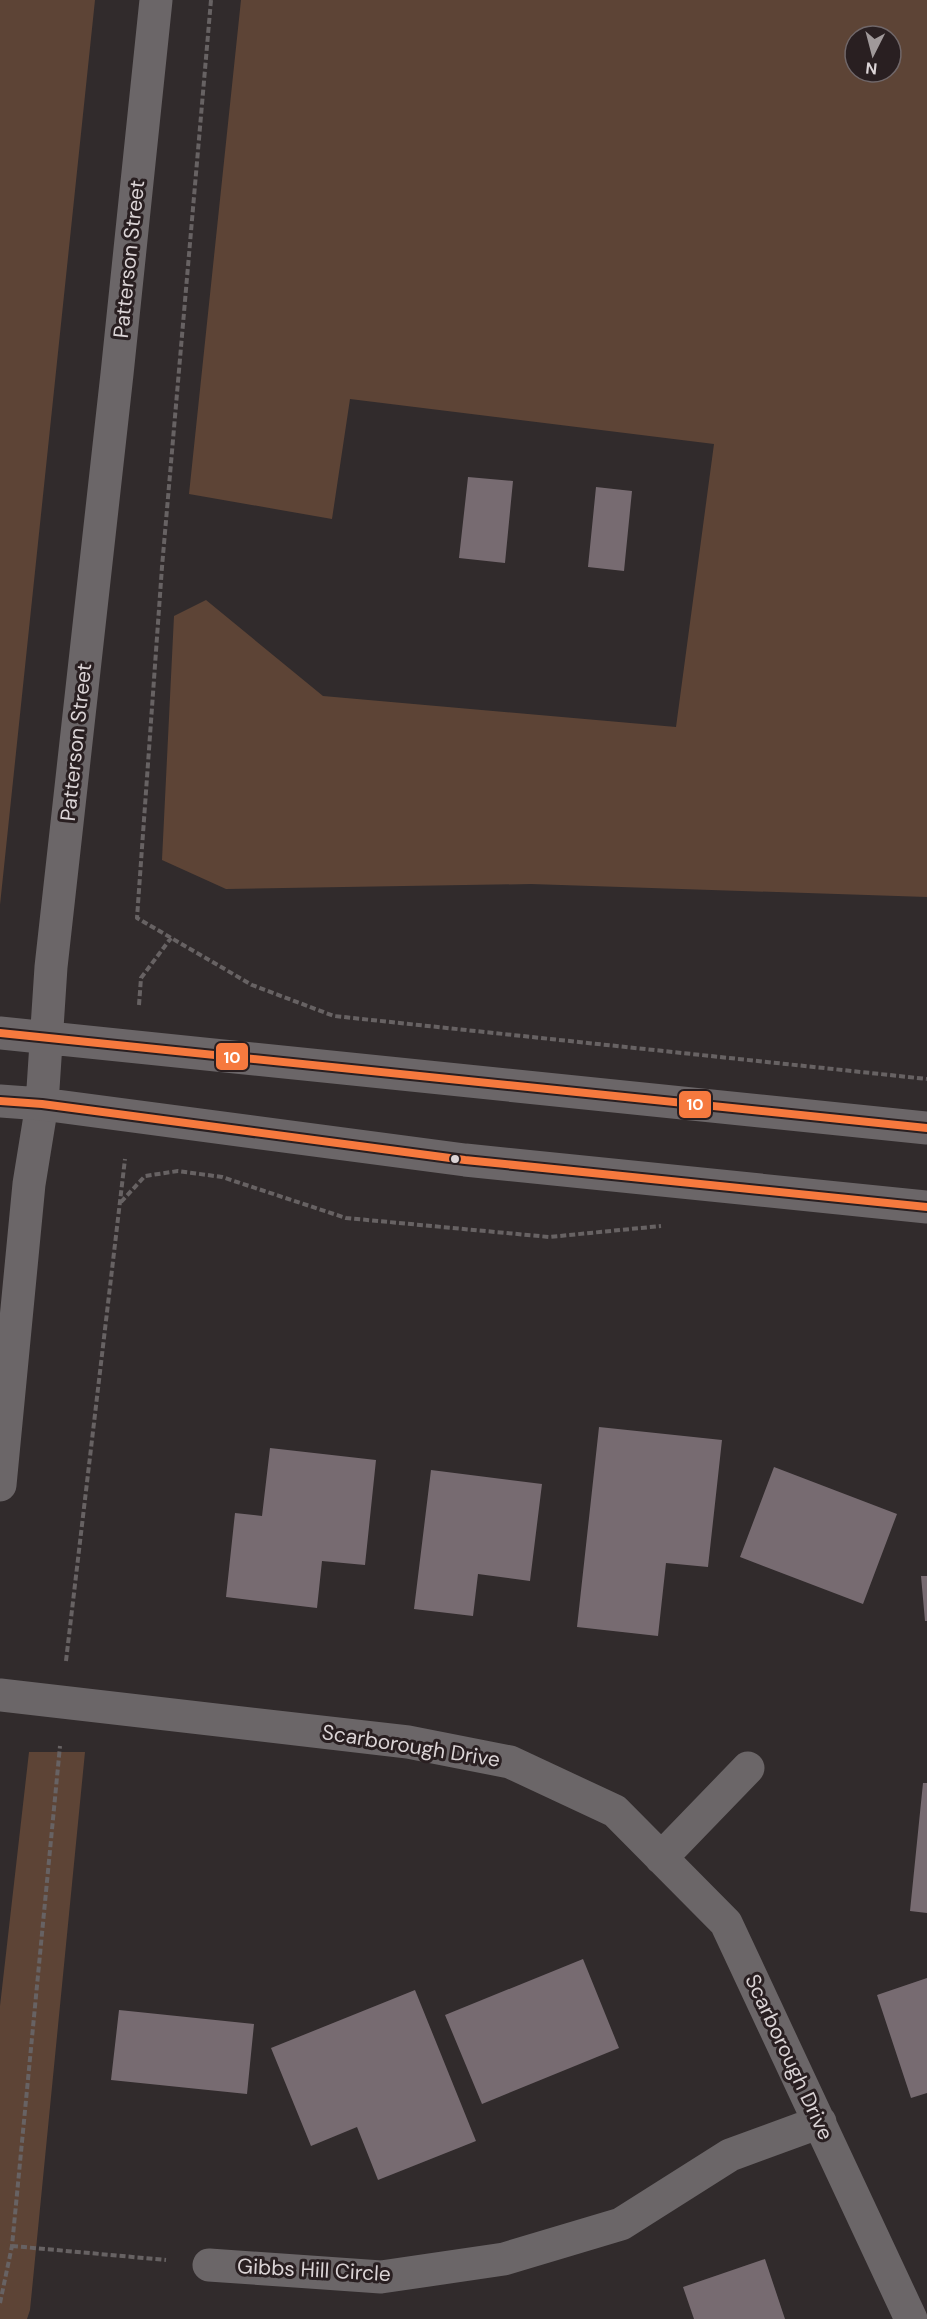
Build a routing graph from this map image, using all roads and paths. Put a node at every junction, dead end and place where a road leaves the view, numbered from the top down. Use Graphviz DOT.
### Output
graph roads {
  1 [pos="156,0"];
  2 [pos="212,0"];
  3 [pos="171,938"];
  4 [pos="141,978"];
  5 [pos="0,1033"];
  6 [pos="46,1037"];
  7 [pos="927,1079"];
  8 [pos="0,1101"];
  9 [pos="42,1104"];
  10 [pos="927,1128"];
  11 [pos="927,1207"];
  12 [pos="667,1225"];
  13 [pos="0,1485"];
  14 [pos="0,1695"];
  15 [pos="63,1702"];
  16 [pos="748,1768"];
  17 [pos="662,1858"];
  18 [pos="820,2122"];
  19 [pos="12,2246"];
  20 [pos="209,2265"];
  21 [pos="0,2303"];
  22 [pos="911,2319"];
  1 -- 6 [label="street, Patterson Street"];
  2 -- 3 [label="path"];
  3 -- 4 [label="path"];
  3 -- 7 [label="path"];
  5 -- 6 [label="street"];
  6 -- 9 [label="street, Patterson Street"];
  6 -- 10 [label="street"];
  8 -- 9 [label="street"];
  9 -- 11 [label="street"];
  9 -- 13 [label="street, Patterson Street"];
  12 -- 15 [label="path"];
  14 -- 15 [label="street, Scarborough Drive"];
  15 -- 17 [label="street, Scarborough Drive"];
  15 -- 19 [label="path"];
  16 -- 17 [label="street"];
  17 -- 18 [label="street, Scarborough Drive"];
  18 -- 20 [label="street, Gibbs Hill Circle"];
  18 -- 22 [label="street, Scarborough Drive"];
  19 -- 20 [label="path"];
  19 -- 21 [label="path"];
}
